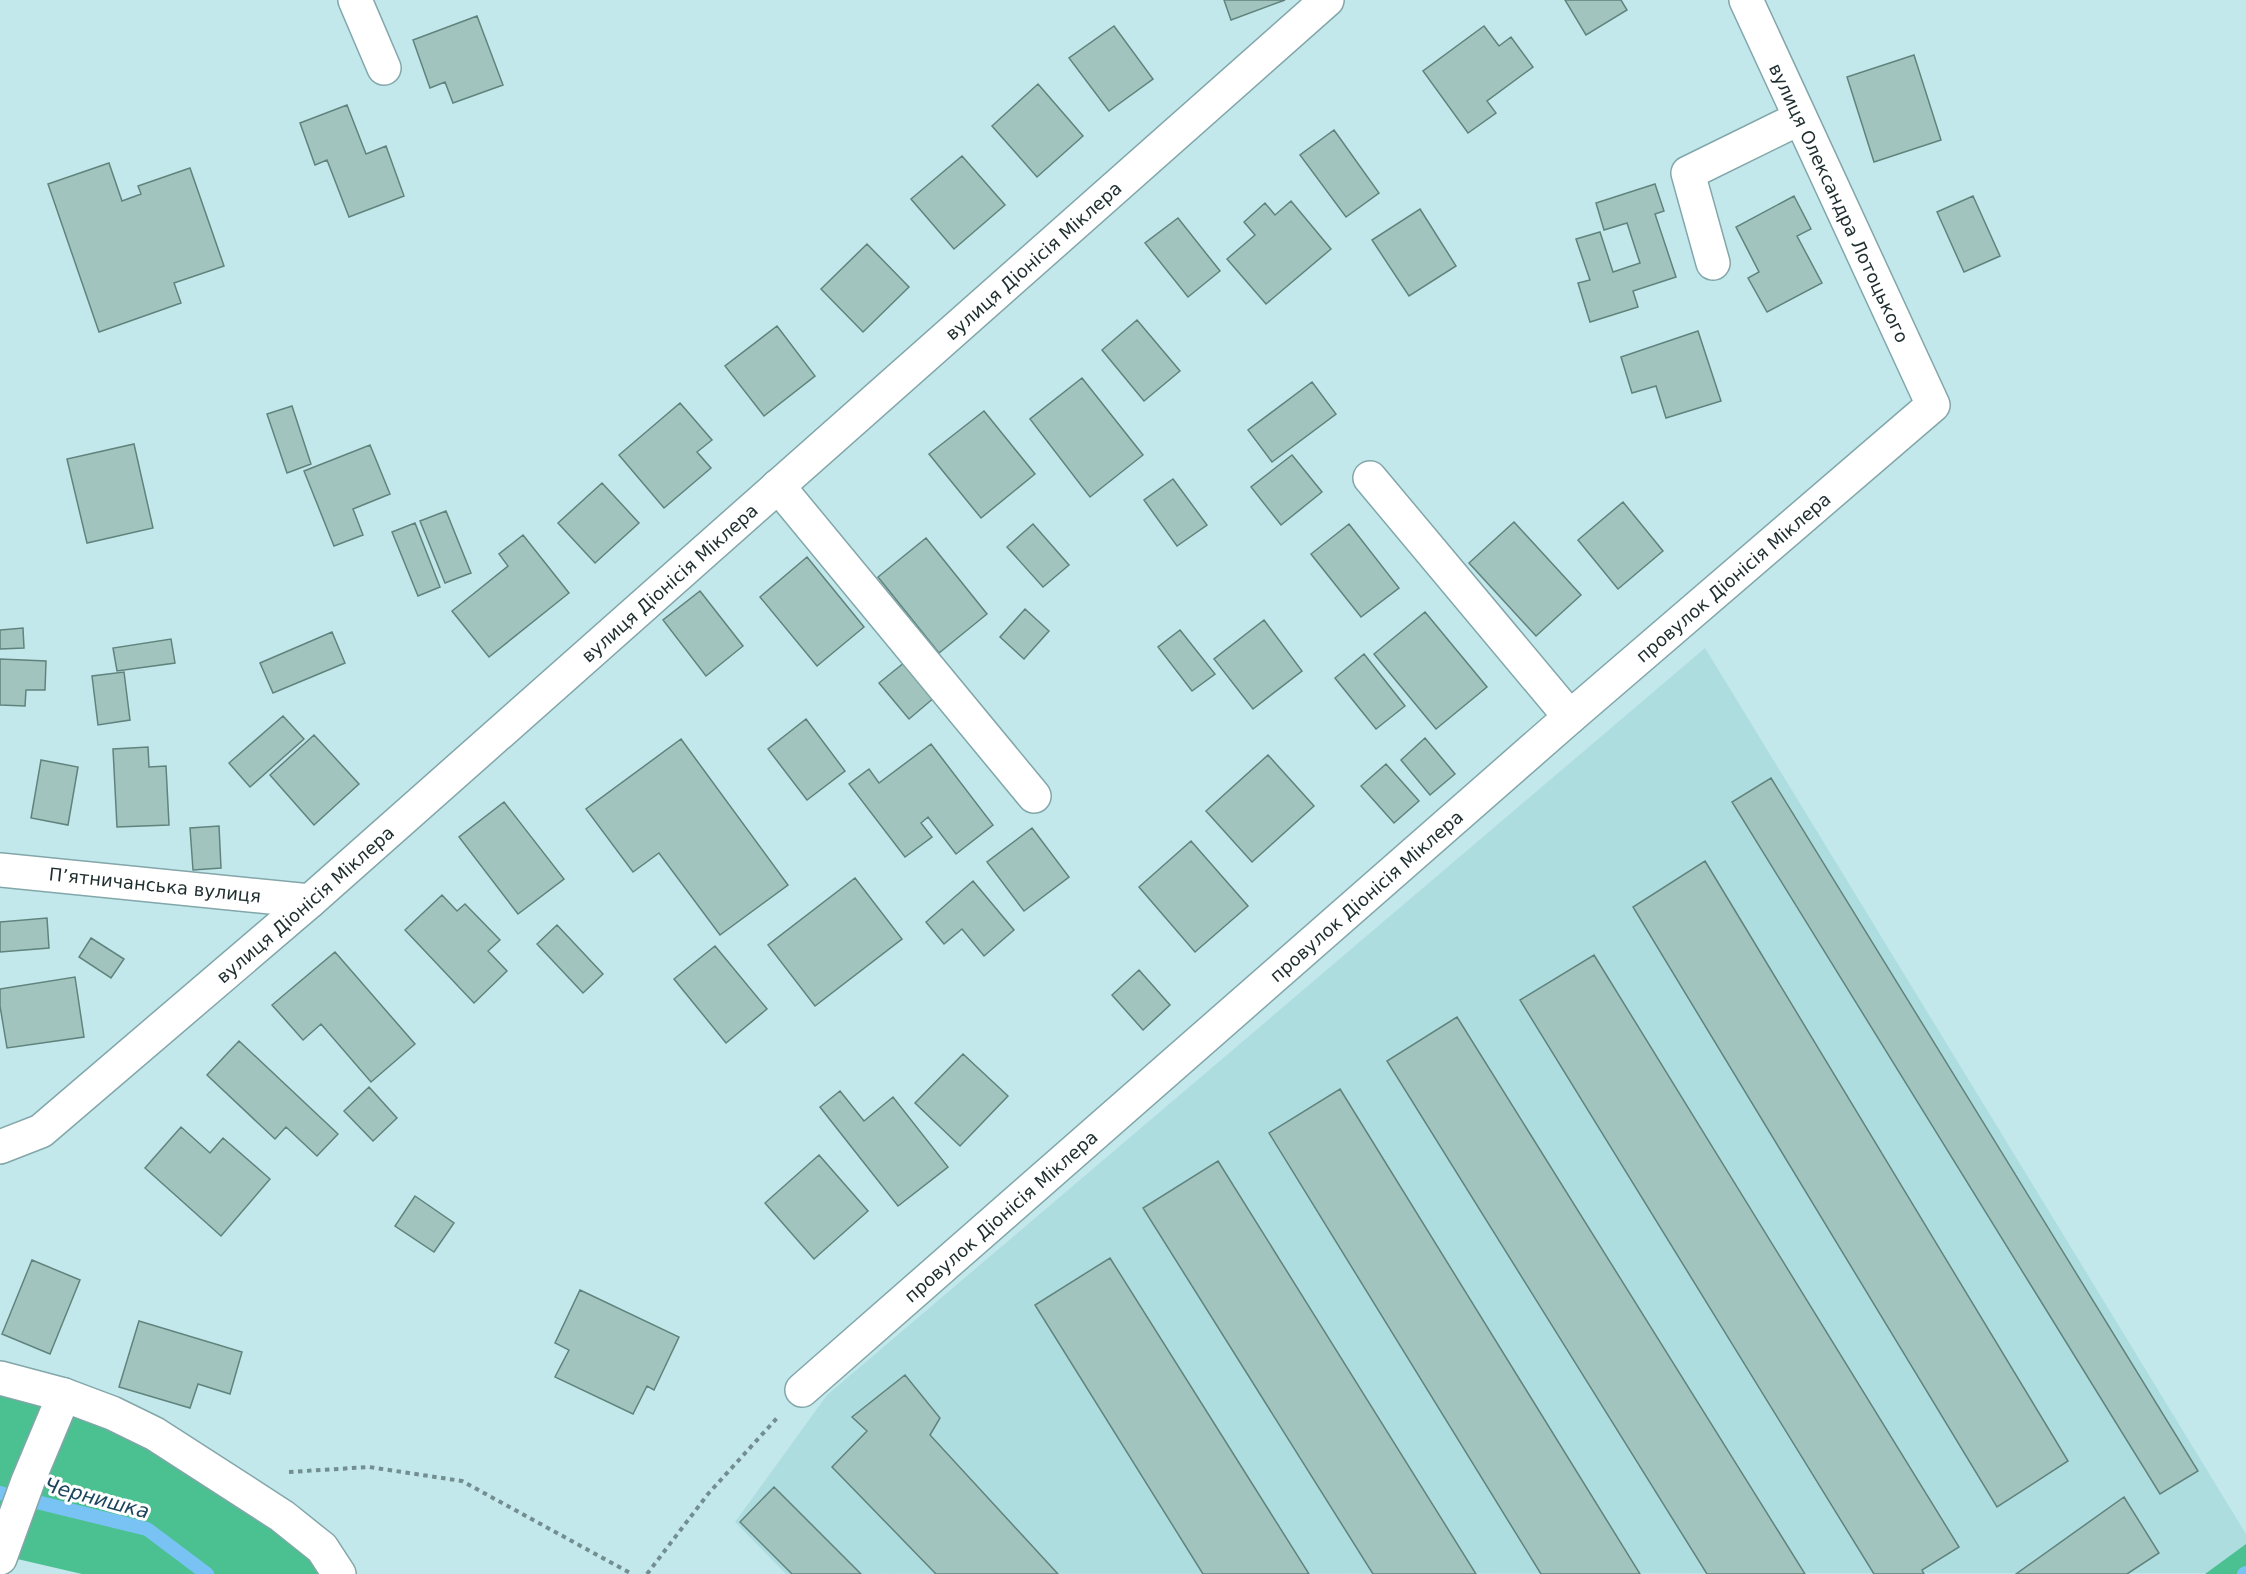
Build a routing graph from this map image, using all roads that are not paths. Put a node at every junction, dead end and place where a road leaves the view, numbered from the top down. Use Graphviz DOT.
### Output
graph roads {
  1 [pos="355,0"];
  2 [pos="1326,0"];
  3 [pos="1746,0"];
  4 [pos="384,68"];
  5 [pos="1800,118"];
  6 [pos="1713,263"];
  7 [pos="1933,405"];
  8 [pos="1370,478"];
  9 [pos="778,486"];
  10 [pos="1570,717"];
  11 [pos="1035,796"];
  12 [pos="0,870"];
  13 [pos="310,901"];
  14 [pos="0,1147"];
  15 [pos="0,1378"];
  16 [pos="802,1390"];
  17 [pos="64,1395"];
  18 [pos="5,1543"];
  19 [pos="339,1574"];
  1 -- 4 [label="street"];
  2 -- 9 [label="street, вулиця Діонісія Міклера"];
  3 -- 5 [label="street, вулиця Олександра Лотоцького"];
  5 -- 6 [label="street"];
  5 -- 7 [label="street, вулиця Олександра Лотоцького"];
  7 -- 10 [label="street, провулок Діонісія Міклера"];
  8 -- 10 [label="street"];
  9 -- 11 [label="street"];
  9 -- 13 [label="street, вулиця Діонісія Міклера"];
  10 -- 16 [label="street, провулок Діонісія Міклера"];
  12 -- 13 [label="street, Пʼятничанська вулиця"];
  13 -- 14 [label="street, вулиця Діонісія Міклера"];
  15 -- 17 [label="street"];
  17 -- 18 [label="street"];
  17 -- 19 [label="street"];
}
